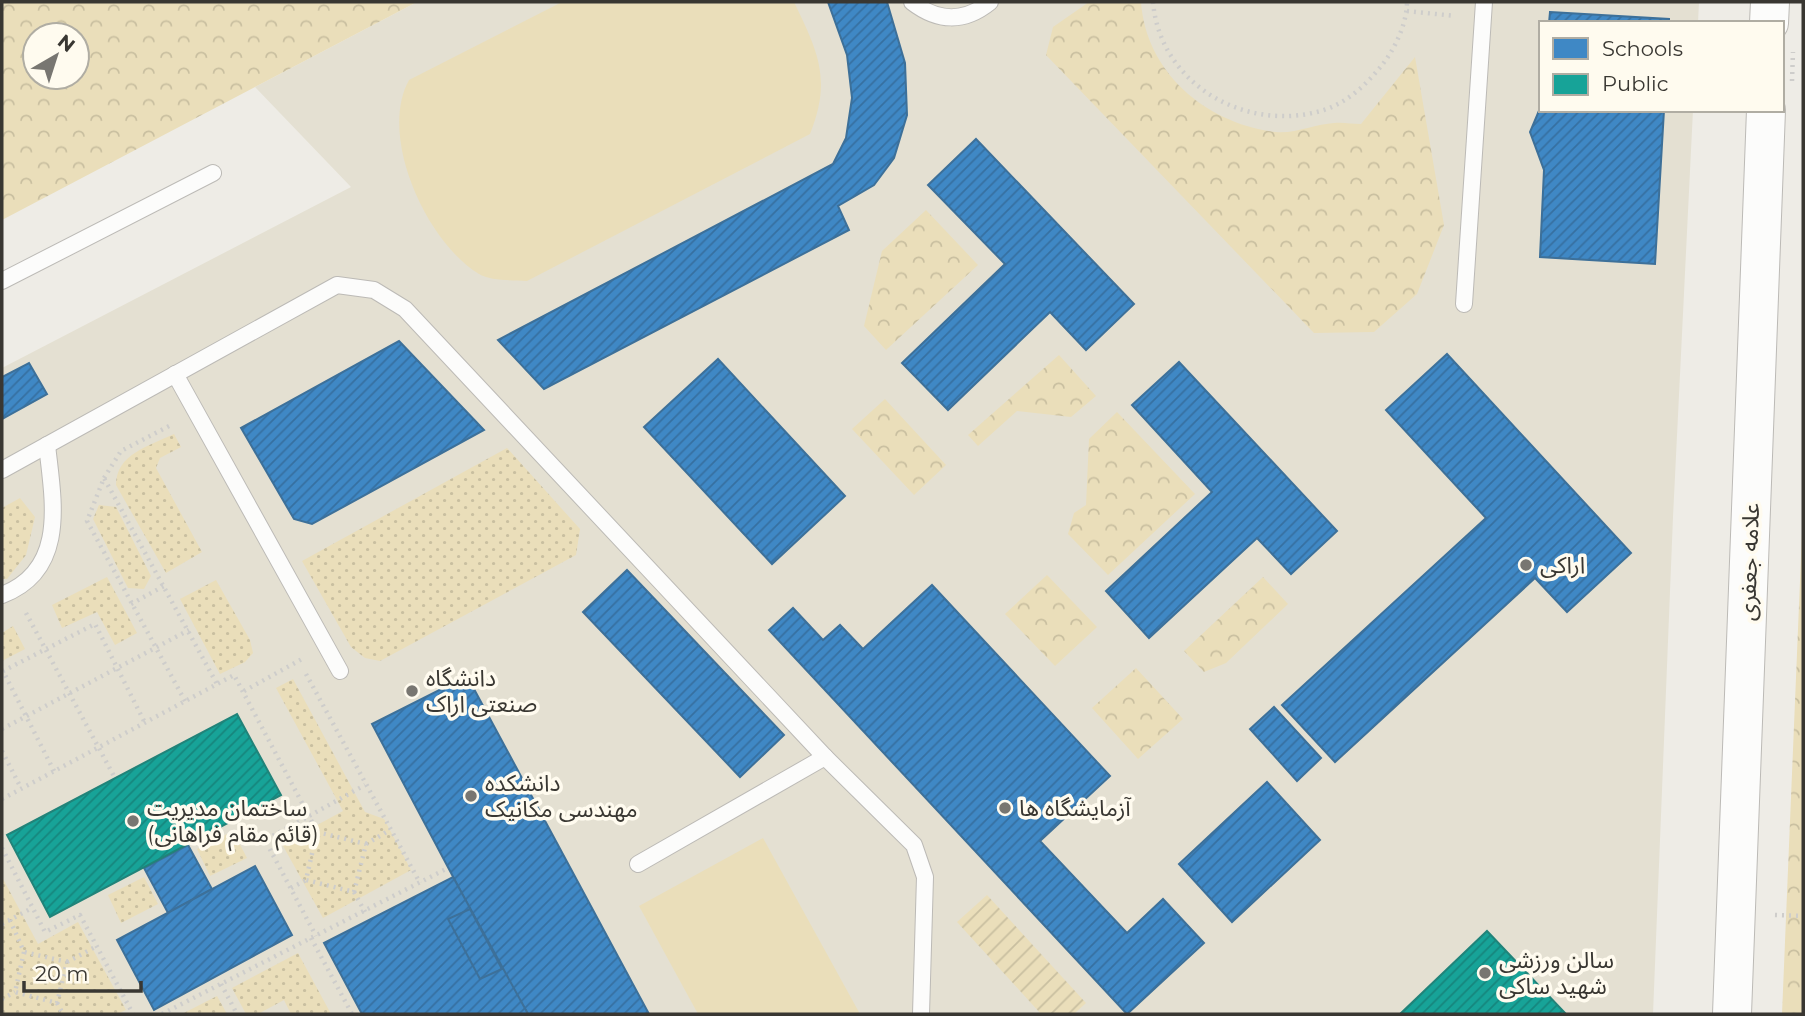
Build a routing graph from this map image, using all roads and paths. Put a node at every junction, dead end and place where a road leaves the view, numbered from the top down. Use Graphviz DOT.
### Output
graph roads {
  1 [pos="912,2"];
  2 [pos="990,2"];
  3 [pos="1153,2"];
  4 [pos="1407,2"];
  5 [pos="1484,2"];
  6 [pos="1770,2"];
  7 [pos="1407,11"];
  8 [pos="1483,19"];
  9 [pos="1769,21"];
  10 [pos="1766,112"];
  11 [pos="213,173"];
  12 [pos="2,281"];
  13 [pos="1464,303"];
  14 [pos="175,374"];
  15 [pos="179,421"];
  16 [pos="47,444"];
  17 [pos="2,470"];
  18 [pos="104,478"];
  19 [pos="164,586"];
  20 [pos="8,593"];
  21 [pos="131,604"];
  22 [pos="189,630"];
  23 [pos="326,646"];
  24 [pos="155,648"];
  25 [pos="46,649"];
  26 [pos="299,661"];
  27 [pos="117,669"];
  28 [pos="340,671"];
  29 [pos="217,684"];
  30 [pos="244,691"];
  31 [pos="70,694"];
  32 [pos="185,701"];
  33 [pos="27,716"];
  34 [pos="145,723"];
  35 [pos="2,729"];
  36 [pos="99,747"];
  37 [pos="2,751"];
  38 [pos="825,757"];
  39 [pos="54,771"];
  40 [pos="115,778"];
  41 [pos="365,785"];
  42 [pos="21,788"];
  43 [pos="2,799"];
  44 [pos="309,816"];
  45 [pos="390,830"];
  46 [pos="317,832"];
  47 [pos="366,844"];
  48 [pos="2,848"];
  49 [pos="638,864"];
  50 [pos="448,868"];
  51 [pos="306,880"];
  52 [pos="420,883"];
  53 [pos="291,888"];
  54 [pos="354,892"];
  55 [pos="33,908"];
  56 [pos="365,912"];
  57 [pos="9,920"];
  58 [pos="2,924"];
  59 [pos="314,937"];
  60 [pos="97,946"];
  61 [pos="24,952"];
  62 [pos="68,962"];
  63 [pos="221,984"];
  64 [pos="15,992"];
  65 [pos="2,999"];
  66 [pos="57,1003"];
  67 [pos="63,1014"];
  68 [pos="133,1014"];
  69 [pos="162,1014"];
  70 [pos="237,1014"];
  71 [pos="352,1014"];
  72 [pos="921,1014"];
  73 [pos="1732,1014"];
  1 -- 2 [label="lane"];
  3 -- 7 [label="path"];
  4 -- 7 [label="path"];
  5 -- 8 [label="lane"];
  6 -- 9 [label="street"];
  7 -- 8 [label="path"];
  8 -- 13 [label="lane"];
  10 -- 73 [label="street, علامه جعفری"];
  11 -- 12 [label="lane"];
  14 -- 16 [label="lane"];
  14 -- 23 [label="lane"];
  14 -- 38 [label="lane"];
  15 -- 18 [label="path"];
  16 -- 17 [label="lane"];
  16 -- 20 [label="lane"];
  18 -- 19 [label="path"];
  18 -- 21 [label="path"];
  19 -- 21 [label="path"];
  19 -- 22 [label="path"];
  20 -- 25 [label="path"];
  21 -- 24 [label="path"];
  22 -- 24 [label="path"];
  22 -- 29 [label="path"];
  23 -- 26 [label="path"];
  23 -- 28 [label="lane"];
  24 -- 27 [label="path"];
  24 -- 32 [label="path"];
  25 -- 27 [label="path"];
  25 -- 31 [label="path"];
  25 -- 33 [label="path"];
  26 -- 30 [label="path"];
  26 -- 41 [label="path"];
  27 -- 31 [label="path"];
  27 -- 34 [label="path"];
  29 -- 30 [label="path"];
  29 -- 32 [label="path"];
  30 -- 44 [label="path"];
  31 -- 33 [label="path"];
  31 -- 36 [label="path"];
  32 -- 34 [label="path"];
  33 -- 35 [label="path"];
  33 -- 39 [label="path"];
  34 -- 36 [label="path"];
  36 -- 39 [label="path"];
  36 -- 40 [label="path"];
  37 -- 42 [label="path"];
  38 -- 49 [label="lane"];
  38 -- 72 [label="lane"];
  39 -- 42 [label="path"];
  41 -- 44 [label="path"];
  41 -- 45 [label="path"];
  42 -- 43 [label="path"];
  44 -- 46 [label="path"];
  44 -- 53 [label="path"];
  45 -- 47 [label="path"];
  45 -- 52 [label="path"];
  46 -- 47 [label="path"];
  46 -- 51 [label="path"];
  47 -- 54 [label="path"];
  48 -- 55 [label="path"];
  50 -- 52 [label="path"];
  51 -- 53 [label="path"];
  51 -- 54 [label="path"];
  52 -- 56 [label="path"];
  53 -- 59 [label="path"];
  54 -- 56 [label="path"];
  55 -- 57 [label="path"];
  55 -- 60 [label="path"];
  56 -- 59 [label="path"];
  57 -- 58 [label="path"];
  57 -- 61 [label="path"];
  59 -- 63 [label="path"];
  59 -- 71 [label="path"];
  60 -- 62 [label="path"];
  60 -- 68 [label="path"];
  61 -- 62 [label="path"];
  61 -- 64 [label="path"];
  62 -- 66 [label="path"];
  63 -- 69 [label="path"];
  63 -- 70 [label="path"];
  64 -- 65 [label="path"];
  64 -- 66 [label="path"];
  66 -- 67 [label="path"];
}
